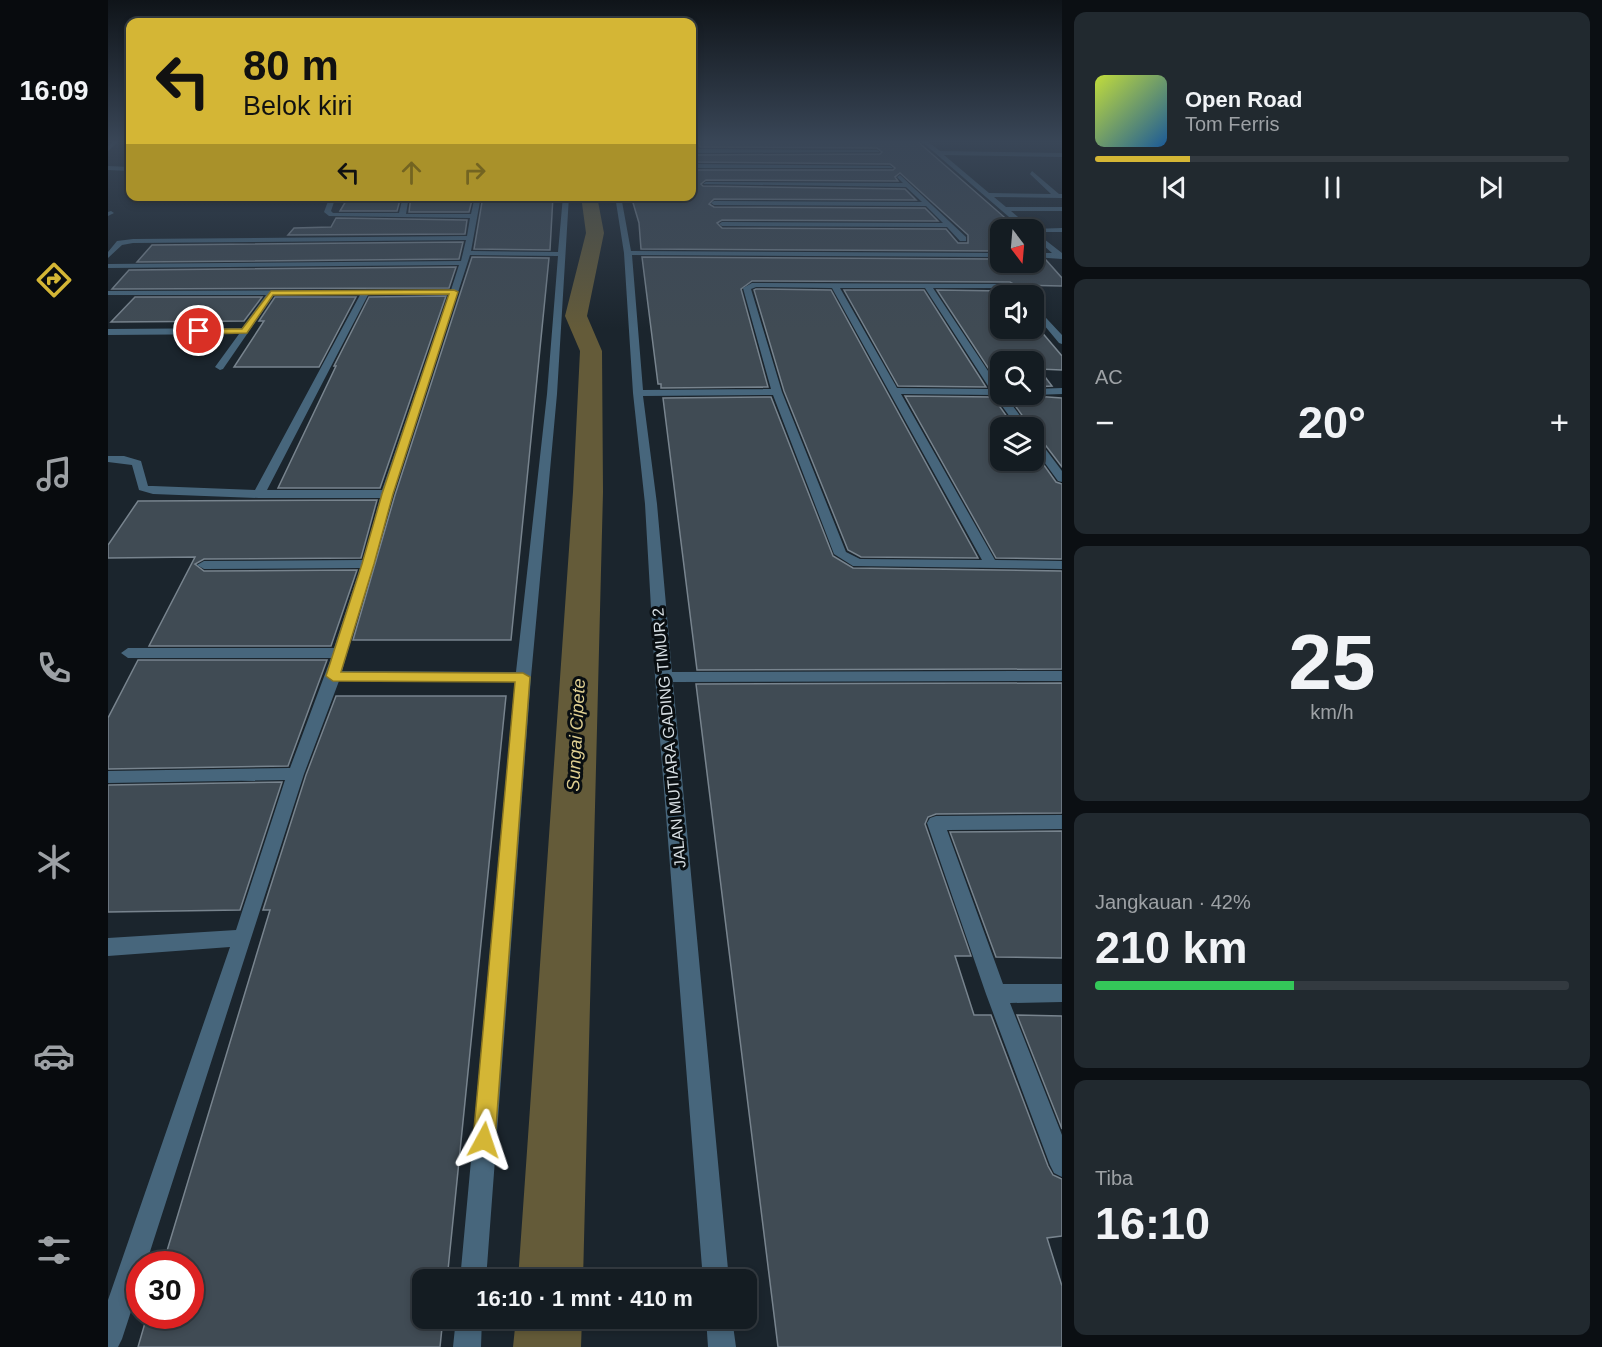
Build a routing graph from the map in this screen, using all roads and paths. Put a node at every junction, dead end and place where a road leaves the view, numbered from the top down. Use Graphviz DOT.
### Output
graph roads {
  1 [pos="330,203"];
  2 [pos="405,203"];
  3 [pos="477,203"];
  4 [pos="565,203"];
  5 [pos="619,203"];
  6 [pos="714,203"];
  7 [pos="996,203"];
  8 [pos="927,204"];
  9 [pos="1004,209"];
  10 [pos="1062,209"];
  11 [pos="402,216"];
  12 [pos="474,216"];
  13 [pos="1016,219"];
  14 [pos="722,224"];
  15 [pos="948,225"];
  16 [pos="1062,230"];
  17 [pos="1044,231"];
  18 [pos="726,234"];
  19 [pos="469,238"];
  20 [pos="963,240"];
  21 [pos="1044,241"];
  22 [pos="628,253"];
  23 [pos="561,254"];
  24 [pos="990,255"];
  25 [pos="1044,255"];
  26 [pos="1061,255"];
  27 [pos="108,256"];
  28 [pos="464,258"];
  29 [pos="108,266"];
  30 [pos="835,286"];
  31 [pos="990,286"];
  32 [pos="928,287"];
  33 [pos="454,292"];
  34 [pos="271,293"];
  35 [pos="364,293"];
  36 [pos="108,294"];
  37 [pos="1044,320"];
  38 [pos="244,331"];
  39 [pos="108,332"];
  40 [pos="1062,341"];
  41 [pos="220,367"];
  42 [pos="990,379"];
  43 [pos="893,391"];
  44 [pos="777,392"];
  45 [pos="990,392"];
  46 [pos="1044,392"];
  47 [pos="1062,392"];
  48 [pos="638,393"];
  49 [pos="1044,455"];
  50 [pos="108,459"];
  51 [pos="1062,479"];
  52 [pos="259,494"];
  53 [pos="387,494"];
  54 [pos="368,564"];
  55 [pos="992,564"];
  56 [pos="1062,565"];
  57 [pos="204,566"];
  58 [pos="128,653"];
  59 [pos="341,653"];
  60 [pos="333,676"];
  61 [pos="1062,676"];
  62 [pos="523,677"];
  63 [pos="663,677"];
  64 [pos="296,774"];
  65 [pos="108,777"];
  66 [pos="1062,822"];
  67 [pos="243,938"];
  68 [pos="108,947"];
  69 [pos="1062,993"];
  70 [pos="996,994"];
  71 [pos="1062,1165"];
  72 [pos="473,1269"];
  73 [pos="715,1269"];
  74 [pos="468,1329"];
  75 [pos="720,1329"];
  76 [pos="108,1340"];
  77 [pos="467,1347"];
  78 [pos="722,1347"];
  1 -- 11 [label="street"];
  2 -- 11 [label="street"];
  3 -- 12 [label="street"];
  4 -- 23 [label="street"];
  5 -- 22 [label="street, JALAN MUTIARA GADING TIMUR 2"];
  6 -- 8 [label="street"];
  6 -- 14 [label="street"];
  7 -- 9 [label="street"];
  8 -- 15 [label="street"];
  9 -- 10 [label="street"];
  9 -- 13 [label="street"];
  11 -- 12 [label="street"];
  12 -- 19 [label="street"];
  14 -- 15 [label="street"];
  14 -- 18 [label="street"];
  15 -- 20 [label="street"];
  16 -- 17 [label="street"];
  19 -- 27 [label="street"];
  19 -- 28 [label="street"];
  21 -- 26 [label="street"];
  22 -- 24 [label="street"];
  22 -- 48 [label="street, JALAN MUTIARA GADING TIMUR 2"];
  23 -- 28 [label="street"];
  23 -- 62 [label="street"];
  25 -- 26 [label="street"];
  28 -- 29 [label="street"];
  28 -- 33 [label="street"];
  30 -- 32 [label="street"];
  30 -- 43 [label="street"];
  30 -- 44 [label="street"];
  31 -- 32 [label="street"];
  32 -- 42 [label="street"];
  33 -- 35 [label="street"];
  33 -- 53 [label="street"];
  34 -- 35 [label="street"];
  34 -- 36 [label="street"];
  34 -- 38 [label="street"];
  35 -- 52 [label="street"];
  37 -- 40 [label="street"];
  38 -- 39 [label="street"];
  38 -- 41 [label="street"];
  43 -- 45 [label="street"];
  43 -- 55 [label="street"];
  44 -- 48 [label="street"];
  44 -- 55 [label="street"];
  46 -- 47 [label="street"];
  48 -- 63 [label="street, JALAN MUTIARA GADING TIMUR 2"];
  49 -- 51 [label="street"];
  50 -- 52 [label="street"];
  52 -- 53 [label="street"];
  53 -- 54 [label="street"];
  54 -- 57 [label="street"];
  54 -- 59 [label="street"];
  55 -- 56 [label="street"];
  58 -- 59 [label="street"];
  59 -- 60 [label="street"];
  60 -- 62 [label="street"];
  60 -- 64 [label="street"];
  61 -- 63 [label="street"];
  62 -- 72 [label="street"];
  63 -- 73 [label="street, JALAN MUTIARA GADING TIMUR 2"];
  64 -- 65 [label="street"];
  64 -- 67 [label="street"];
  66 -- 70 [label="street"];
  67 -- 68 [label="street"];
  67 -- 76 [label="street"];
  69 -- 70 [label="street"];
  70 -- 71 [label="street"];
  74 -- 77 [label="street"];
  75 -- 78 [label="street"];
}
